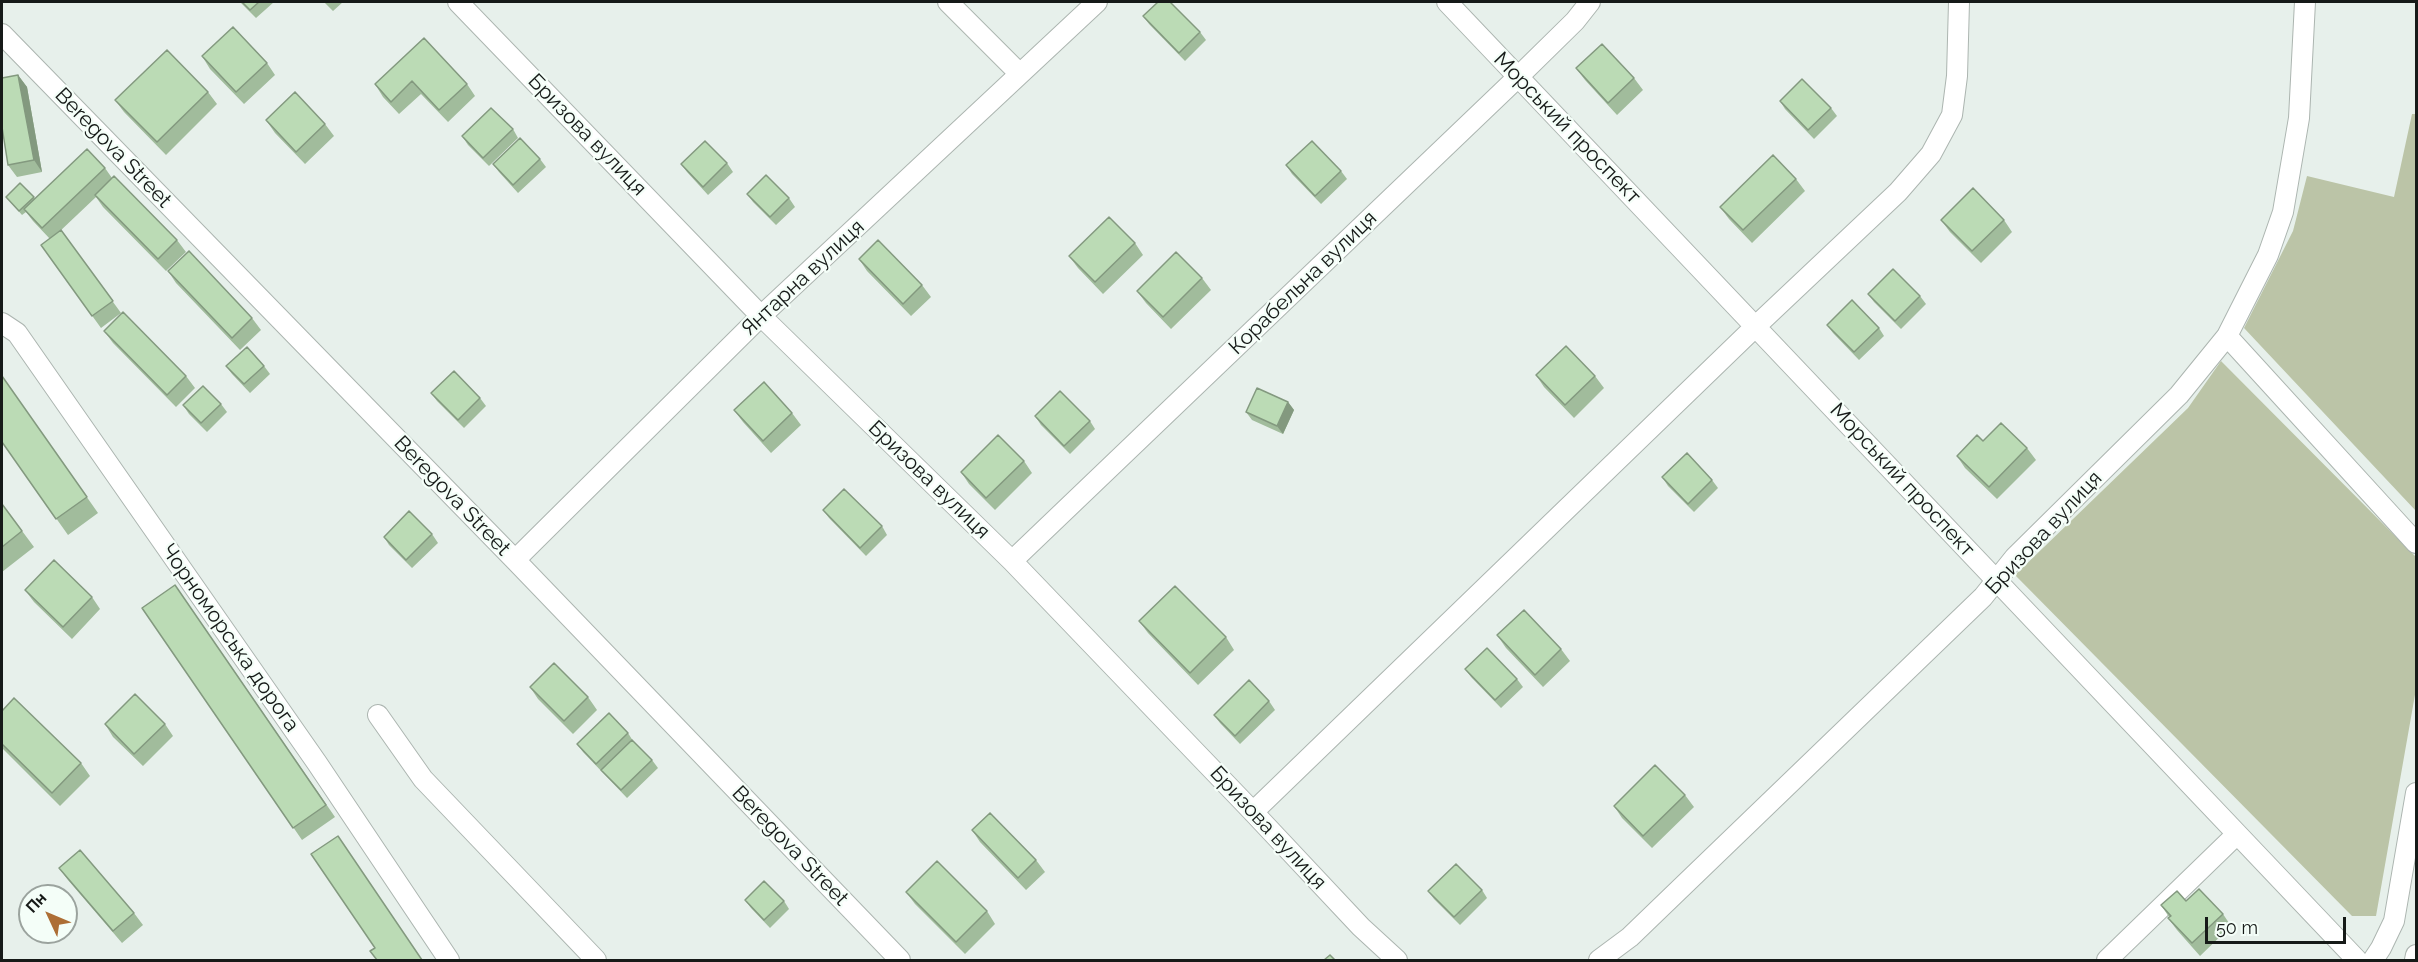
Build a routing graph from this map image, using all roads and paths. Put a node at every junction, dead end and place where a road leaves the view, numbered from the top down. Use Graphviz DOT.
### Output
graph roads {
  1 [pos="458,2"];
  2 [pos="948,2"];
  3 [pos="1097,2"];
  4 [pos="1447,2"];
  5 [pos="1590,2"];
  6 [pos="1959,2"];
  7 [pos="2305,2"];
  8 [pos="2,34"];
  9 [pos="1020,74"];
  10 [pos="1518,77"];
  11 [pos="761,316"];
  12 [pos="2,323"];
  13 [pos="1756,326"];
  14 [pos="2227,336"];
  15 [pos="2416,543"];
  16 [pos="515,560"];
  17 [pos="1012,561"];
  18 [pos="1996,579"];
  19 [pos="378,715"];
  20 [pos="2416,793"];
  21 [pos="1253,812"];
  22 [pos="2236,835"];
  23 [pos="2416,955"];
  24 [pos="449,960"];
  25 [pos="596,960"];
  26 [pos="900,960"];
  27 [pos="1397,960"];
  28 [pos="1599,960"];
  29 [pos="2107,960"];
  30 [pos="2356,960"];
  31 [pos="2373,960"];
  32 [pos="2415,960"];
  1 -- 11 [label="street, Бризова вулиця"];
  2 -- 9 [label="street"];
  3 -- 9 [label="street, Янтарна вулиця"];
  4 -- 10 [label="street, Морський проспект"];
  5 -- 10 [label="street, Корабельна вулиця"];
  6 -- 13 [label="street"];
  7 -- 14 [label="street, Бризова вулиця"];
  8 -- 16 [label="street, Beregova Street"];
  9 -- 11 [label="street, Янтарна вулиця"];
  10 -- 13 [label="street, Морський проспект"];
  10 -- 17 [label="street, Корабельна вулиця"];
  11 -- 16 [label="street, Янтарна вулиця"];
  11 -- 17 [label="street, Бризова вулиця"];
  12 -- 24 [label="street, Чорноморська дорога"];
  13 -- 18 [label="street, Морський проспект"];
  13 -- 21 [label="street"];
  14 -- 15 [label="street"];
  14 -- 18 [label="street, Бризова вулиця"];
  16 -- 26 [label="street, Beregova Street"];
  17 -- 21 [label="street, Бризова вулиця"];
  18 -- 22 [label="street, Морський проспект"];
  18 -- 28 [label="street, Бризова вулиця"];
  19 -- 25 [label="street"];
  20 -- 31 [label="street"];
  21 -- 27 [label="street, Бризова вулиця"];
  22 -- 29 [label="street"];
  22 -- 30 [label="street, Морський проспект"];
  23 -- 32 [label="street"];
}
